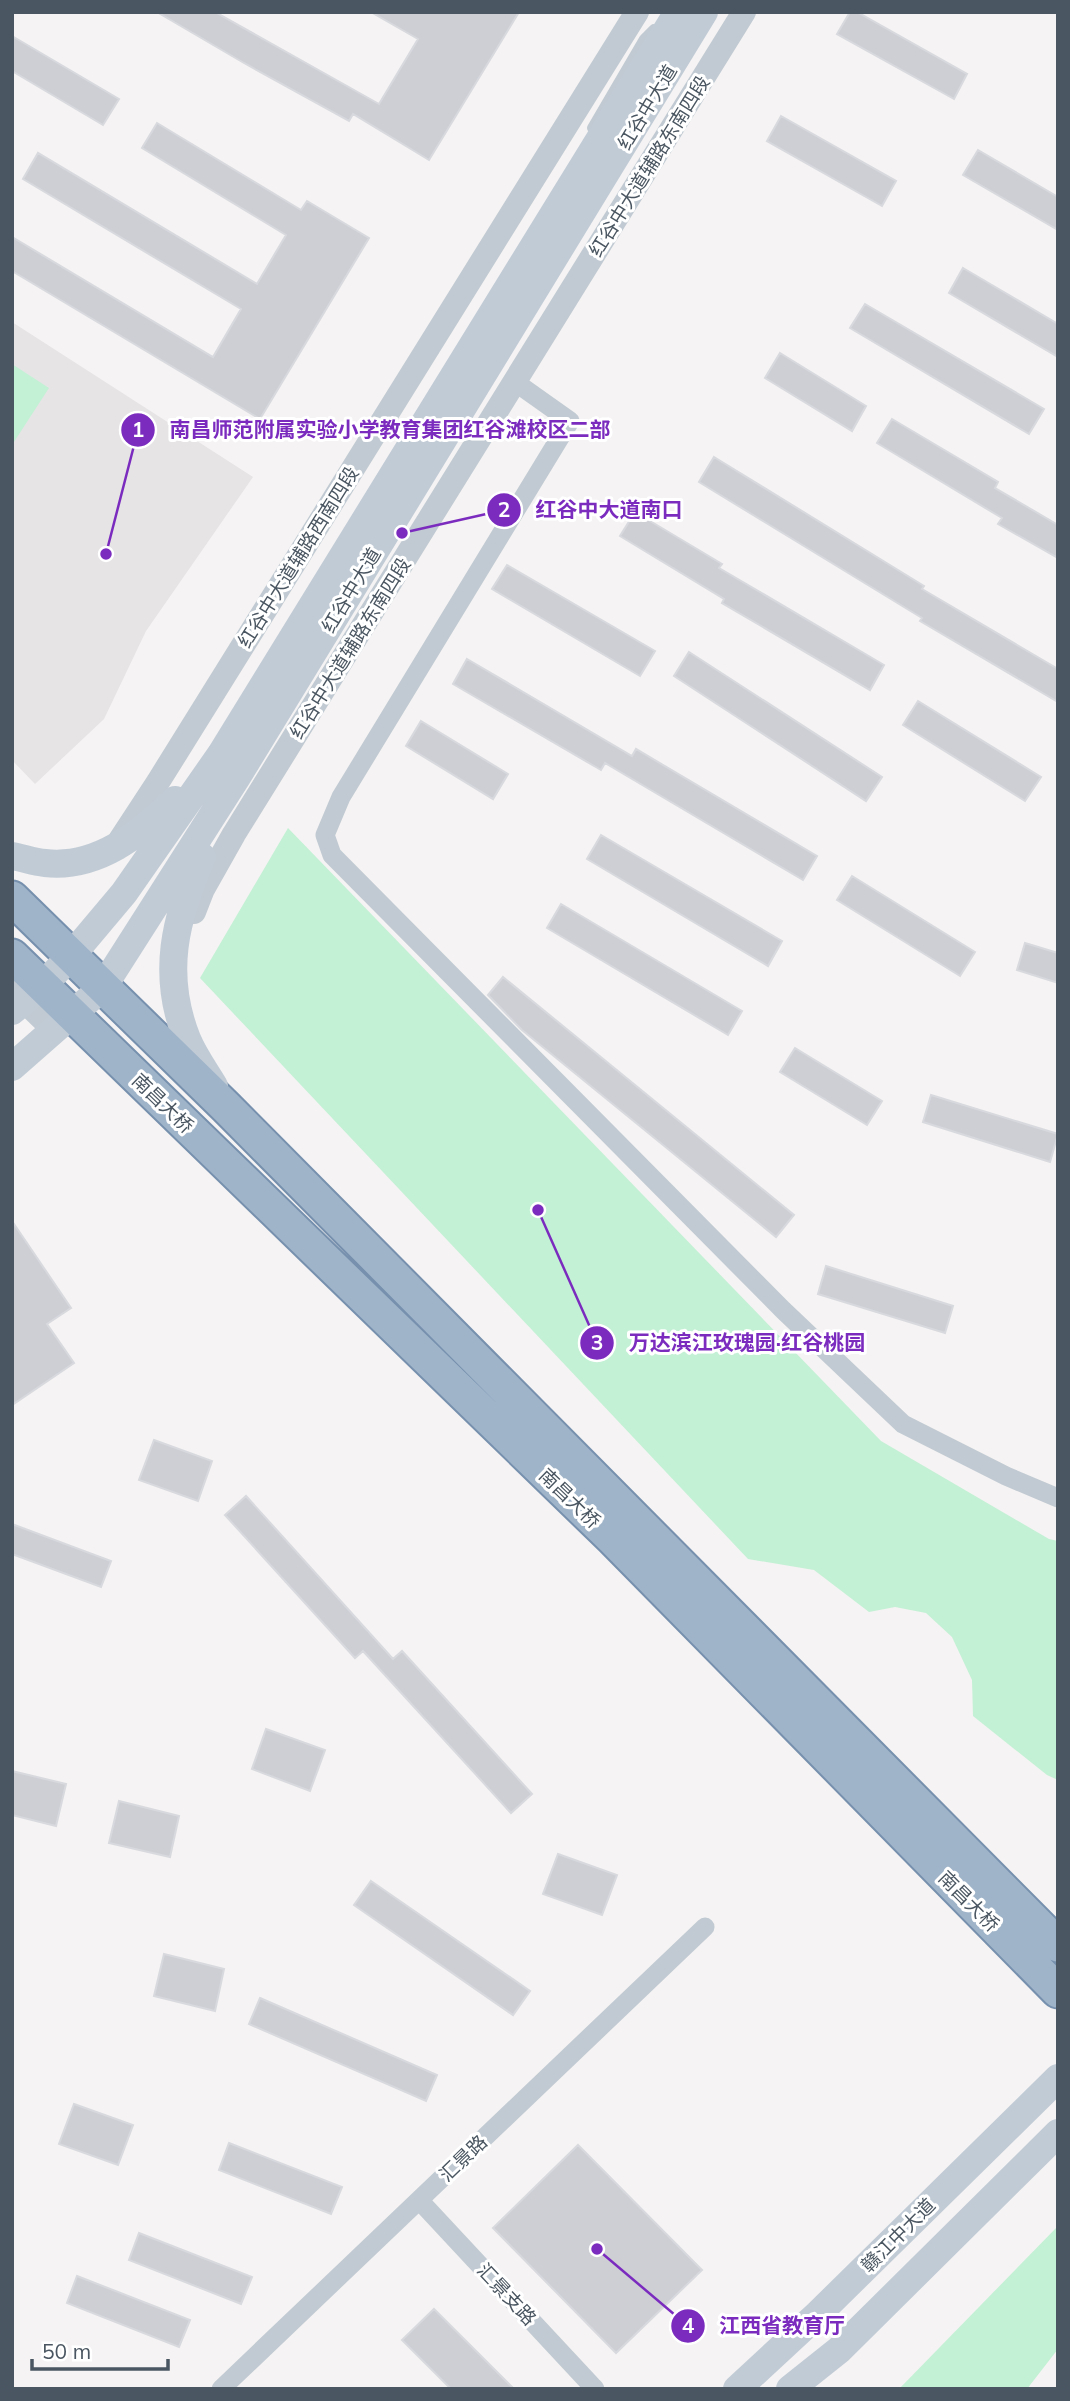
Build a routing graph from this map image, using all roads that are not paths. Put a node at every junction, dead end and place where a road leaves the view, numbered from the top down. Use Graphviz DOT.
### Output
graph roads {
  1 [pos="637,12"];
  2 [pos="673,12"];
  3 [pos="678,12"];
  4 [pos="704,12"];
  5 [pos="744,12"];
  6 [pos="568,192"];
  7 [pos="561,225"];
  8 [pos="515,382"];
  9 [pos="221,754"];
  10 [pos="237,778"];
  11 [pos="113,850"];
  12 [pos="12,856"];
  13 [pos="12,898"];
  14 [pos="12,956"];
  15 [pos="71,956"];
  16 [pos="172,972"];
  17 [pos="103,987"];
  18 [pos="23,997"];
  19 [pos="63,1023"];
  20 [pos="12,1067"];
  21 [pos="226,1107"];
  22 [pos="1058,1498"];
  23 [pos="623,1529"];
  24 [pos="705,1927"];
  25 [pos="1058,1945"];
  26 [pos="1058,1991"];
  27 [pos="1058,2078"];
  28 [pos="1058,2133"];
  29 [pos="419,2200"];
  30 [pos="221,2389"];
  31 [pos="595,2389"];
  32 [pos="737,2389"];
  33 [pos="790,2389"];
  1 -- 11 [label="street, 红谷中大道辅路西南四段"];
  2 -- 6 [label="lane"];
  3 -- 6 [label="main road, 红谷中大道"];
  4 -- 7 [label="main road, 红谷中大道"];
  5 -- 8 [label="street, 红谷中大道辅路东南四段"];
  6 -- 7 [label="main road, 红谷中大道"];
  7 -- 9 [label="main road, 红谷中大道"];
  7 -- 10 [label="main road, 红谷中大道"];
  8 -- 16 [label="street, 红谷中大道辅路东南四段"];
  8 -- 22 [label="street"];
  9 -- 11 [label="main road"];
  9 -- 15 [label="main road, 红谷中大道"];
  10 -- 16 [label="main road"];
  10 -- 17 [label="main road, 红谷中大道"];
  11 -- 12 [label="main road"];
  13 -- 15 [label="highway, 南昌大桥"];
  14 -- 18 [label="highway, 南昌大桥"];
  15 -- 17 [label="highway, 南昌大桥"];
  15 -- 18 [label="main road, 红谷中大道"];
  16 -- 21 [label="main road"];
  17 -- 19 [label="main road, 红谷中大道"];
  17 -- 21 [label="highway, 南昌大桥"];
  18 -- 19 [label="highway, 南昌大桥"];
  19 -- 20 [label="main road, 红谷中大道"];
  19 -- 23 [label="highway, 南昌大桥"];
  21 -- 23 [label="highway, 南昌大桥"];
  23 -- 25 [label="highway, 南昌大桥"];
  23 -- 26 [label="highway, 南昌大桥"];
  24 -- 29 [label="street, 汇景路"];
  27 -- 32 [label="main road, 赣江中大道"];
  28 -- 33 [label="main road, 赣江中大道"];
  29 -- 30 [label="street, 汇景路"];
  29 -- 31 [label="street, 汇景支路"];
}
